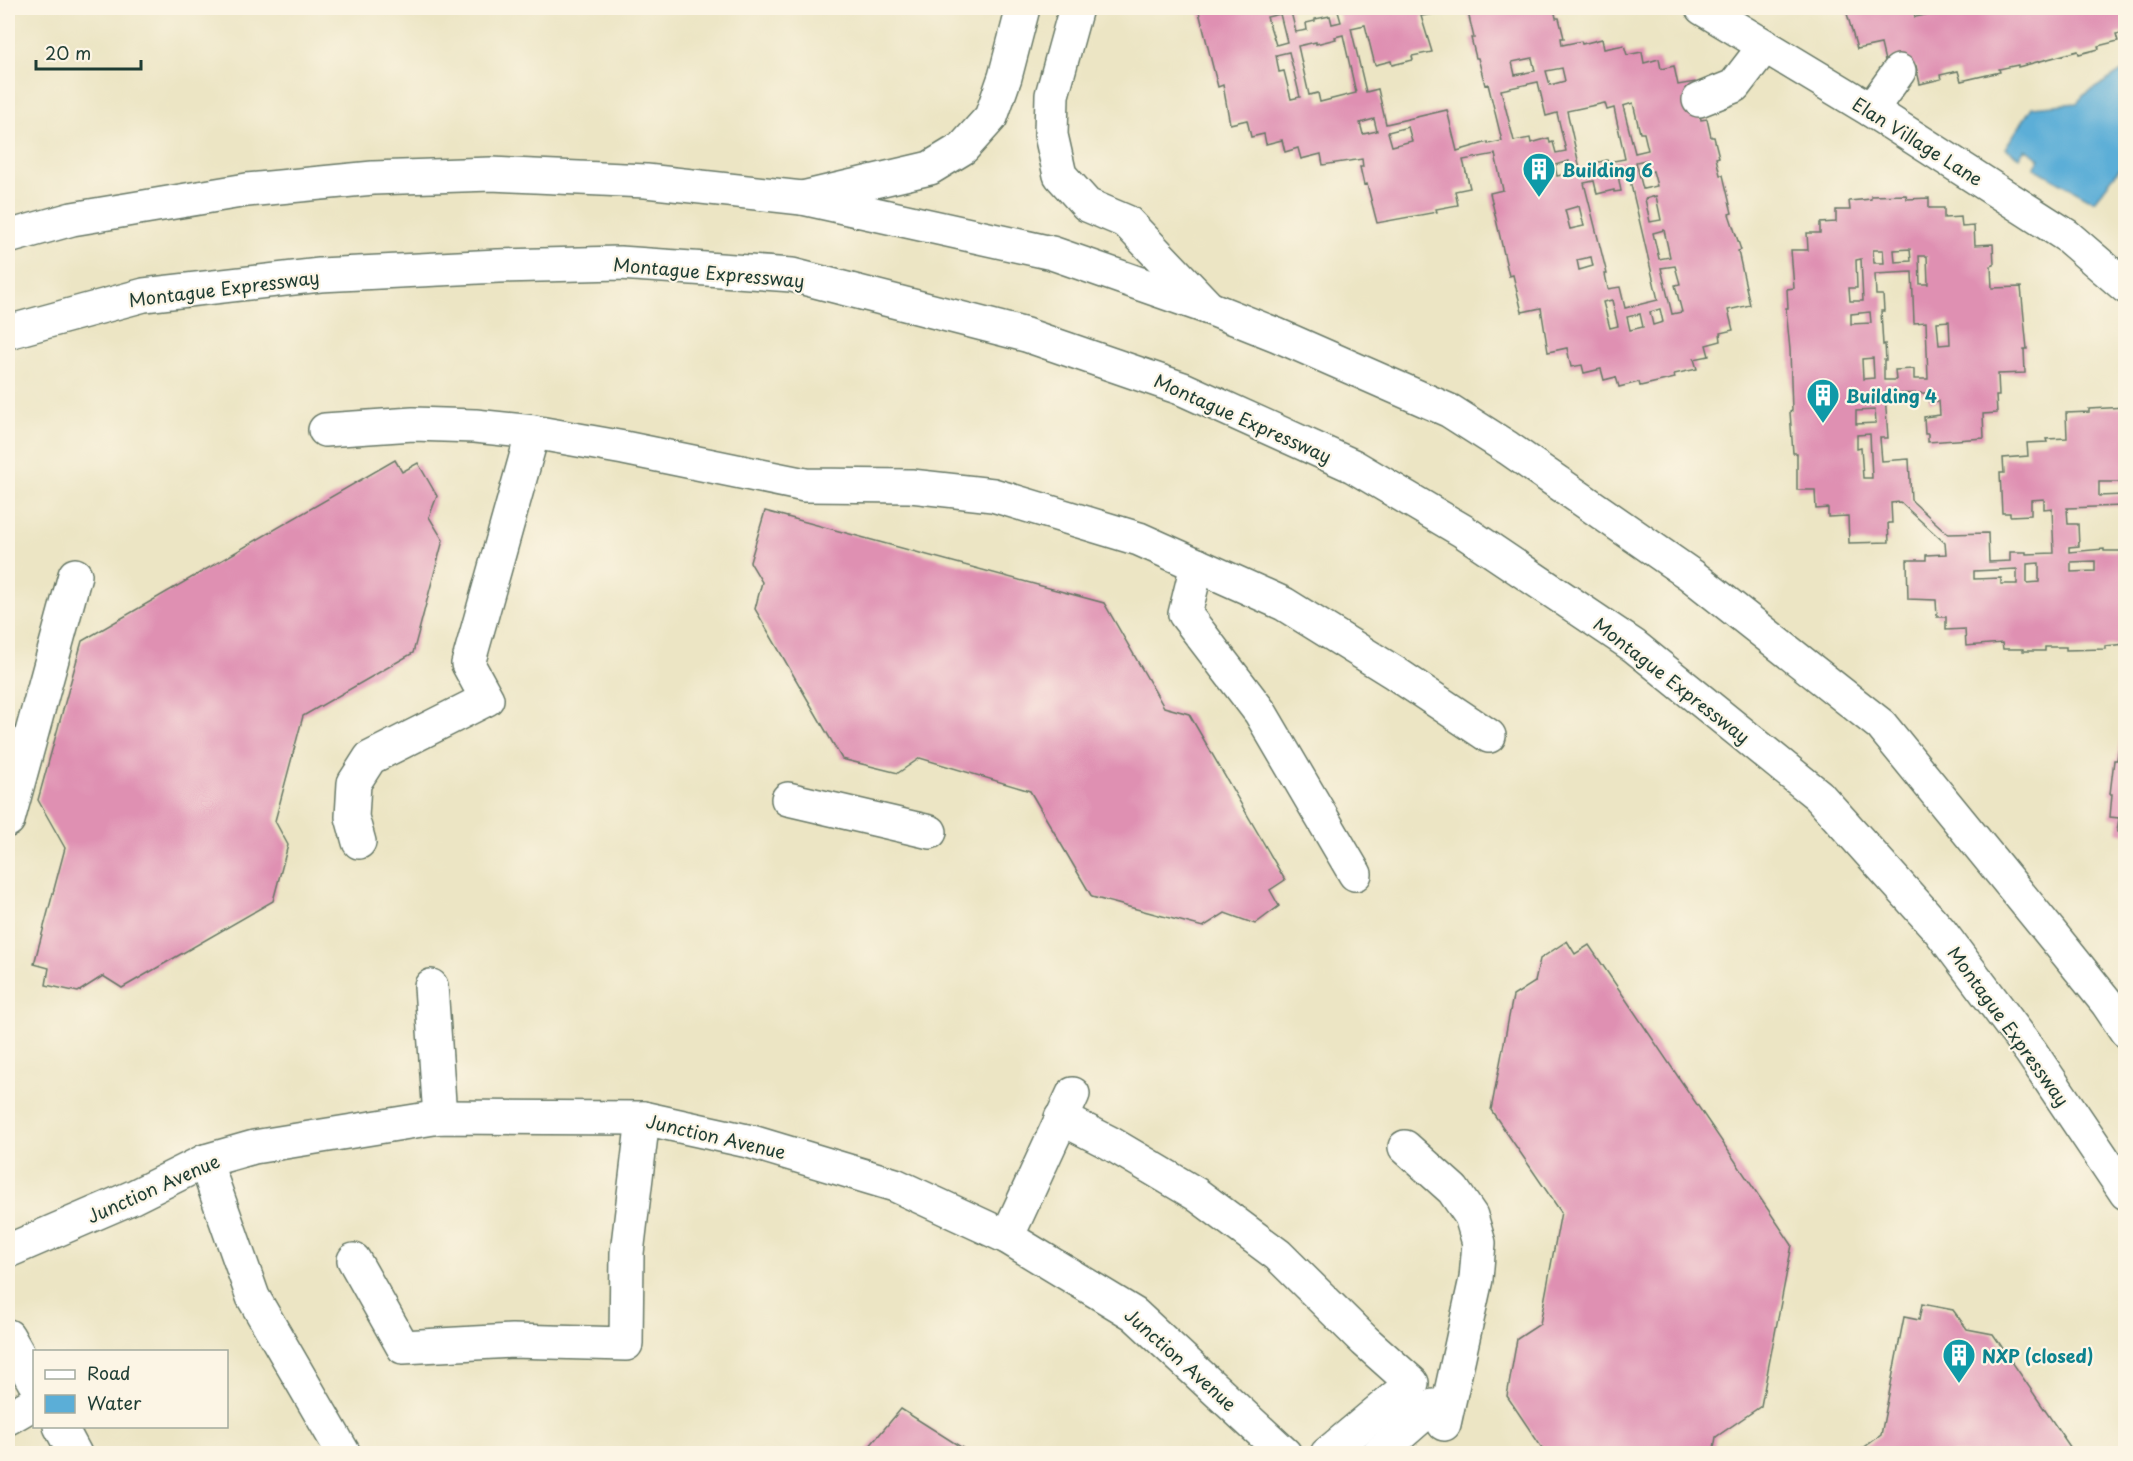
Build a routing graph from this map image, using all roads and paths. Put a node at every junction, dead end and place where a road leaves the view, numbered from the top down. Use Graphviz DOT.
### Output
graph roads {
  1 [pos="1023,8"];
  2 [pos="1076,8"];
  3 [pos="1702,8"];
  4 [pos="1764,46"];
  5 [pos="1899,70"];
  6 [pos="1700,100"];
  7 [pos="1871,110"];
  8 [pos="802,198"];
  9 [pos="8,237"];
  10 [pos="2126,287"];
  11 [pos="1209,308"];
  12 [pos="8,332"];
  13 [pos="325,429"];
  14 [pos="533,432"];
  15 [pos="1197,565"];
  16 [pos="75,575"];
  17 [pos="1489,736"];
  18 [pos="788,799"];
  19 [pos="8,820"];
  20 [pos="930,832"];
  21 [pos="359,842"];
  22 [pos="1355,874"];
  23 [pos="431,986"];
  24 [pos="2126,1030"];
  25 [pos="440,1117"];
  26 [pos="643,1118"];
  27 [pos="1405,1147"];
  28 [pos="205,1161"];
  29 [pos="2126,1193"];
  30 [pos="1007,1237"];
  31 [pos="8,1251"];
  32 [pos="354,1260"];
  33 [pos="8,1336"];
  34 [pos="33,1380"];
  35 [pos="33,1403"];
  36 [pos="1430,1404"];
  37 [pos="8,1418"];
  38 [pos="61,1428"];
  39 [pos="75,1454"];
  40 [pos="344,1454"];
  41 [pos="1285,1454"];
  42 [pos="1327,1454"];
  43 [pos="1378,1454"];
  1 -- 8 [label="main road"];
  2 -- 11 [label="main road"];
  3 -- 4 [label="main road, Elan Village Lane"];
  4 -- 6 [label="main road"];
  4 -- 7 [label="main road, Elan Village Lane"];
  5 -- 7 [label="main road"];
  7 -- 10 [label="main road, Elan Village Lane"];
  8 -- 9 [label="main road"];
  8 -- 11 [label="main road"];
  11 -- 24 [label="main road"];
  12 -- 29 [label="main road, Montague Expressway"];
  13 -- 14 [label="main road"];
  14 -- 15 [label="main road"];
  14 -- 21 [label="main road"];
  15 -- 17 [label="main road"];
  15 -- 22 [label="main road"];
  16 -- 19 [label="main road"];
  18 -- 20 [label="main road"];
  23 -- 25 [label="main road"];
  25 -- 26 [label="main road, Junction Avenue"];
  25 -- 28 [label="main road, Junction Avenue"];
  26 -- 30 [label="main road, Junction Avenue"];
  26 -- 32 [label="main road"];
  27 -- 36 [label="main road"];
  28 -- 31 [label="main road, Junction Avenue"];
  28 -- 40 [label="main road"];
  30 -- 36 [label="main road"];
  30 -- 41 [label="main road, Junction Avenue"];
  33 -- 34 [label="main road"];
  35 -- 37 [label="main road"];
  36 -- 42 [label="main road"];
  36 -- 43 [label="main road"];
  38 -- 39 [label="main road"];
}
